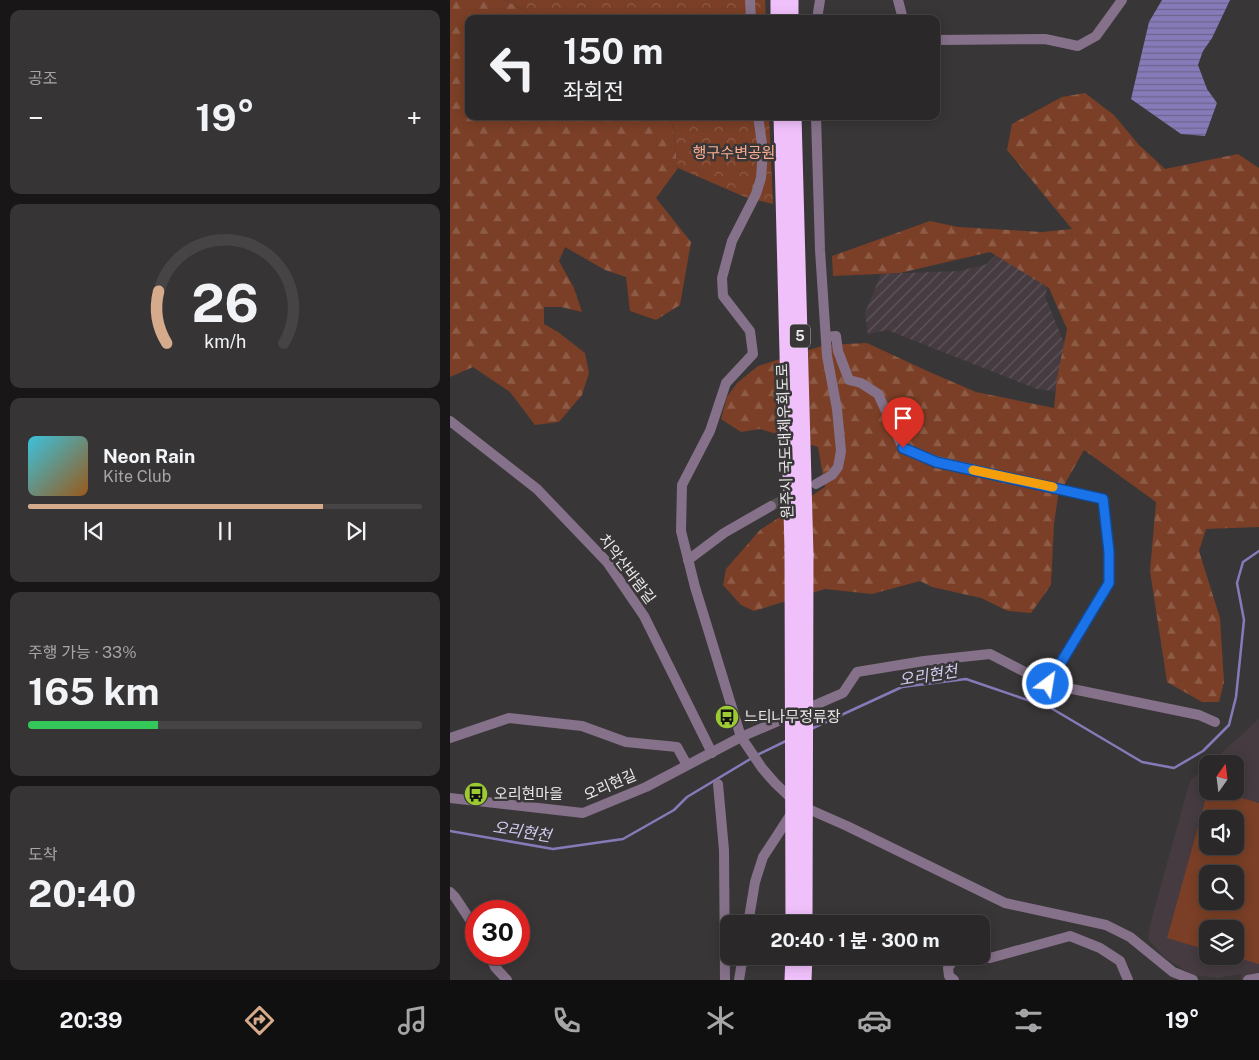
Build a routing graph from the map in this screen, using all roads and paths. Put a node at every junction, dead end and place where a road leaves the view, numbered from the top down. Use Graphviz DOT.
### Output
graph roads {
  1 [pos="750,0"];
  2 [pos="778,0"];
  3 [pos="791,0"];
  4 [pos="820,0"];
  5 [pos="898,0"];
  6 [pos="1122,0"];
  7 [pos="751,15"];
  8 [pos="778,15"];
  9 [pos="791,15"];
  10 [pos="818,15"];
  11 [pos="902,15"];
  12 [pos="940,40"];
  13 [pos="759,120"];
  14 [pos="781,120"];
  15 [pos="794,120"];
  16 [pos="816,120"];
  17 [pos="826,337"];
  18 [pos="450,421"];
  19 [pos="816,484"];
  20 [pos="771,506"];
  21 [pos="799,553"];
  22 [pos="688,560"];
  23 [pos="1048,684"];
  24 [pos="1215,722"];
  25 [pos="741,737"];
  26 [pos="450,738"];
  27 [pos="712,752"];
  28 [pos="687,765"];
  29 [pos="718,784"];
  30 [pos="450,798"];
  31 [pos="797,804"];
  32 [pos="450,892"];
  33 [pos="465,911"];
  34 [pos="750,915"];
  35 [pos="793,915"];
  36 [pos="805,915"];
  37 [pos="1074,918"];
  38 [pos="1070,936"];
  39 [pos="990,958"];
  40 [pos="494,965"];
  41 [pos="742,965"];
  42 [pos="950,965"];
  43 [pos="1259,978"];
  44 [pos="507,980"];
  45 [pos="725,980"];
  46 [pos="740,980"];
  47 [pos="954,980"];
  48 [pos="1128,980"];
  49 [pos="1193,980"];
  50 [pos="1248,980"];
  1 -- 7 [label="street"];
  2 -- 8 [label="highway"];
  3 -- 9 [label="highway"];
  4 -- 10 [label="street"];
  5 -- 11 [label="street"];
  6 -- 12 [label="street"];
  13 -- 22 [label="street"];
  14 -- 21 [label="highway, 원주시 국도대체우회도로 / 5"];
  15 -- 21 [label="highway, 원주시 국도대체우회도로 / 5"];
  16 -- 17 [label="street"];
  17 -- 19 [label="street"];
  17 -- 23 [label="street"];
  18 -- 27 [label="street, 치악산바람길"];
  20 -- 22 [label="street"];
  21 -- 35 [label="highway, 5, bridge"];
  21 -- 36 [label="highway, 5, bridge"];
  22 -- 25 [label="street"];
  23 -- 24 [label="street, 오리현길"];
  23 -- 25 [label="street, 오리현길"];
  25 -- 27 [label="street, 오리현길"];
  25 -- 31 [label="street"];
  26 -- 28 [label="street"];
  27 -- 28 [label="street, 오리현길"];
  28 -- 30 [label="street, 오리현길"];
  29 -- 45 [label="street"];
  31 -- 34 [label="street"];
  31 -- 37 [label="street"];
  32 -- 33 [label="street"];
  37 -- 38 [label="street"];
  37 -- 49 [label="street"];
  38 -- 39 [label="street"];
  38 -- 48 [label="street"];
  40 -- 44 [label="street"];
  41 -- 46 [label="street"];
  42 -- 47 [label="street"];
  43 -- 50 [label="street"];
}
